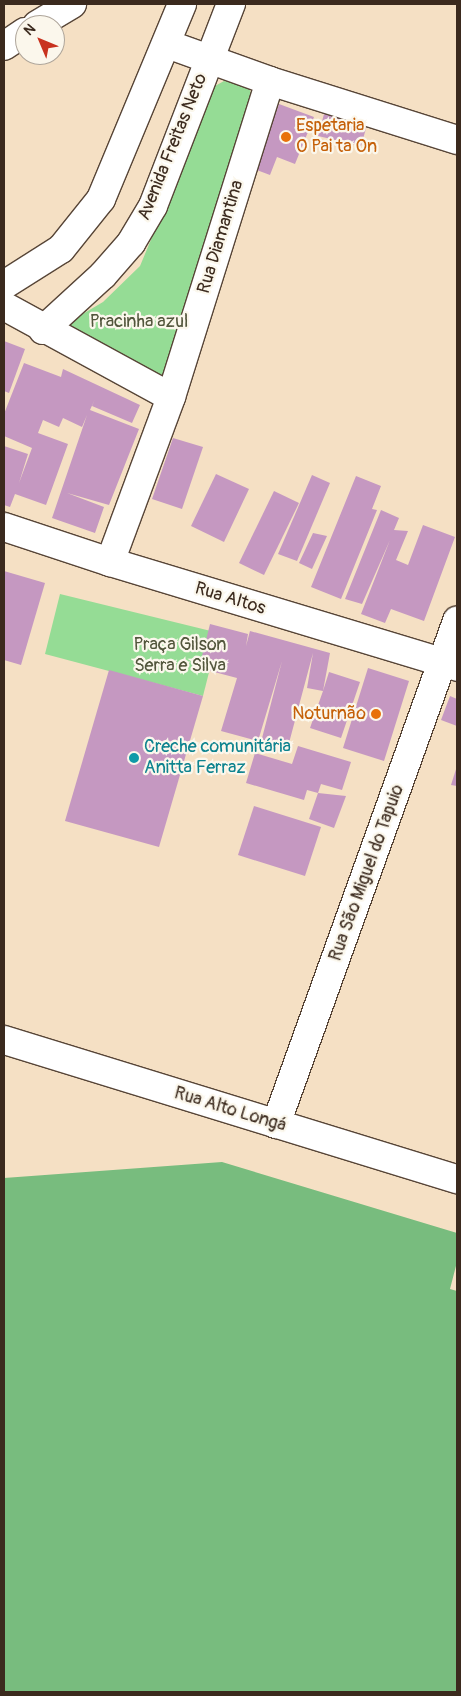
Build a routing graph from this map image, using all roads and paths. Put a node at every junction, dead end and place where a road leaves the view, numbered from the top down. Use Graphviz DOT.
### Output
graph roads {
  1 [pos="72,4"];
  2 [pos="182,4"];
  3 [pos="231,4"];
  4 [pos="54,15"];
  5 [pos="15,39"];
  6 [pos="167,44"];
  7 [pos="4,46"];
  8 [pos="210,57"];
  9 [pos="270,81"];
  10 [pos="457,140"];
  11 [pos="4,284"];
  12 [pos="4,306"];
  13 [pos="43,330"];
  14 [pos="171,397"];
  15 [pos="4,527"];
  16 [pos="110,562"];
  17 [pos="457,622"];
  18 [pos="451,665"];
  19 [pos="4,1040"];
  20 [pos="276,1124"];
  21 [pos="457,1179"];
  1 -- 4 [label="street"];
  2 -- 6 [label="street"];
  3 -- 8 [label="street, Avenida Freitas Neto"];
  5 -- 7 [label="street"];
  6 -- 8 [label="street"];
  6 -- 11 [label="street"];
  8 -- 9 [label="street"];
  8 -- 13 [label="street, Avenida Freitas Neto"];
  9 -- 10 [label="street"];
  9 -- 14 [label="street, Rua Diamantina"];
  12 -- 13 [label="street"];
  13 -- 14 [label="street"];
  14 -- 16 [label="street, Rua Diamantina"];
  15 -- 16 [label="street, Rua Altos"];
  16 -- 18 [label="street, Rua Altos"];
  17 -- 18 [label="street, Rua São Miguel do Tapuio"];
  18 -- 20 [label="street, Rua São Miguel do Tapuio"];
  19 -- 20 [label="street, Rua Alto Longá"];
  20 -- 21 [label="street, Rua Alto Longá"];
}
